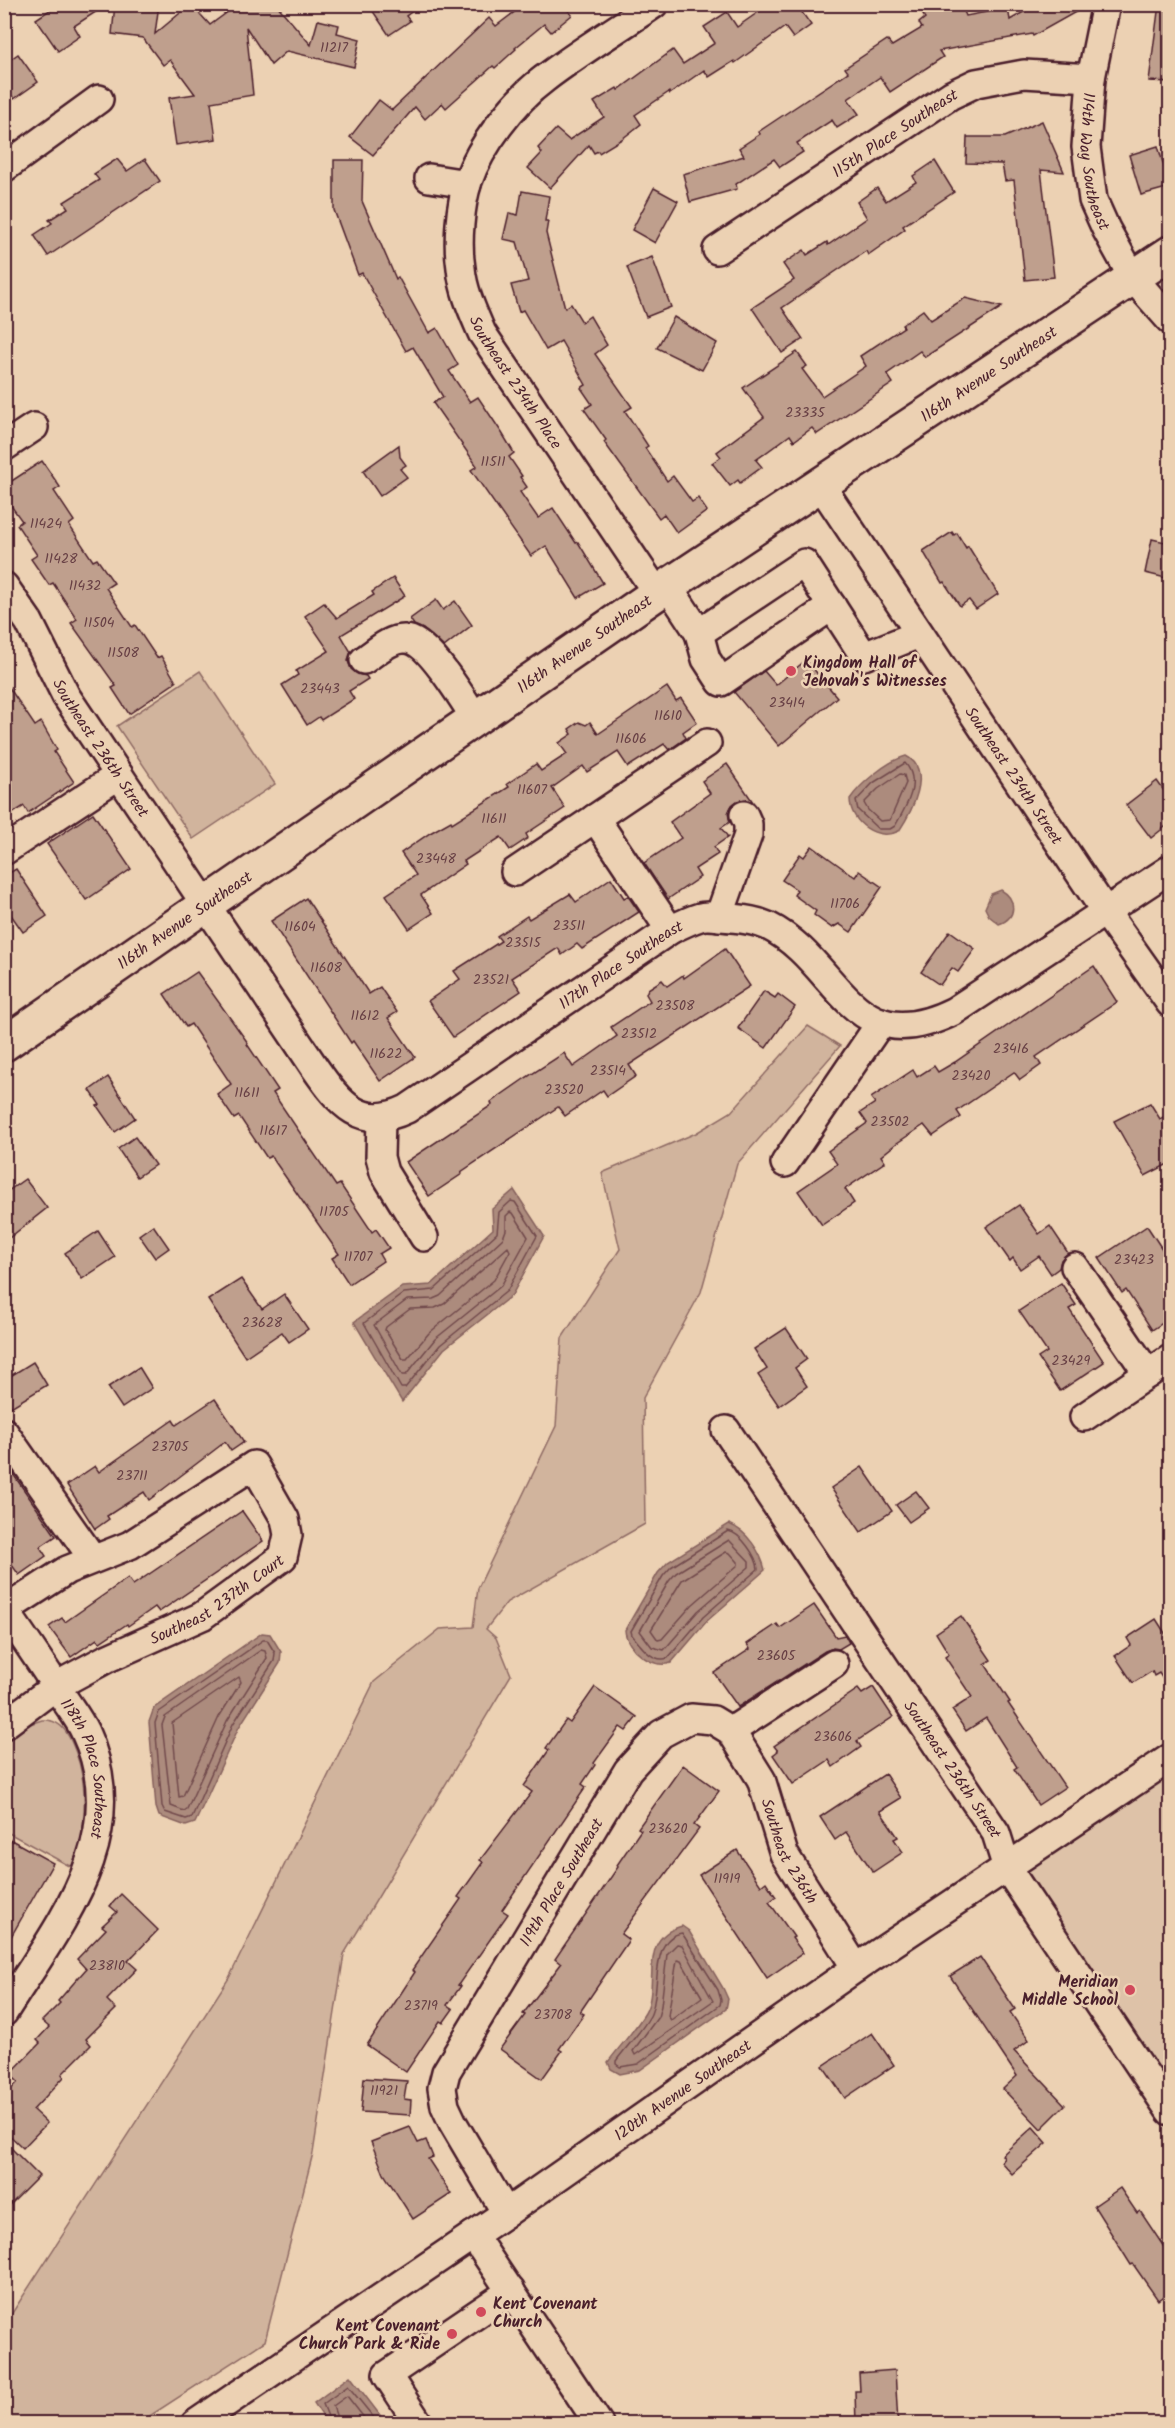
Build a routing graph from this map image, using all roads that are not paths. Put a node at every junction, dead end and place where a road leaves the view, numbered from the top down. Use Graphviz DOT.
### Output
graph roads {
  1 [pos="654,4"];
  2 [pos="1106,4"];
  3 [pos="1091,78"];
  4 [pos="99,99"];
  5 [pos="5,168"];
  6 [pos="429,178"];
  7 [pos="467,184"];
  8 [pos="717,250"];
  9 [pos="1170,253"];
  10 [pos="1133,278"];
  11 [pos="1170,320"];
  12 [pos="34,427"];
  13 [pos="4,447"];
  14 [pos="820,484"];
  15 [pos="4,586"];
  16 [pos="662,589"];
  17 [pos="832,606"];
  18 [pos="699,633"];
  19 [pos="919,634"];
  20 [pos="364,660"];
  21 [pos="476,719"];
  22 [pos="707,743"];
  23 [pos="119,775"];
  24 [pos="744,815"];
  25 [pos="595,818"];
  26 [pos="4,851"];
  27 [pos="1170,869"];
  28 [pos="515,872"];
  29 [pos="205,906"];
  30 [pos="1105,910"];
  31 [pos="719,918"];
  32 [pos="670,930"];
  33 [pos="1170,1002"];
  34 [pos="880,1022"];
  35 [pos="4,1044"];
  36 [pos="381,1119"];
  37 [pos="785,1163"];
  38 [pos="424,1237"];
  39 [pos="1075,1267"];
  40 [pos="1160,1367"];
  41 [pos="1084,1417"];
  42 [pos="726,1430"];
  43 [pos="4,1432"];
  44 [pos="93,1559"];
  45 [pos="5,1609"];
  46 [pos="834,1664"];
  47 [pos="56,1686"];
  48 [pos="4,1725"];
  49 [pos="731,1731"];
  50 [pos="1170,1758"];
  51 [pos="1007,1868"];
  52 [pos="856,1968"];
  53 [pos="4,2012"];
  54 [pos="1170,2111"];
  55 [pos="506,2213"];
  56 [pos="473,2235"];
  57 [pos="511,2291"];
  58 [pos="227,2414"];
  59 [pos="195,2424"];
  60 [pos="419,2424"];
  61 [pos="599,2424"];
  1 -- 7 [label="street, Southeast 234th Place"];
  2 -- 3 [label="street, 114th Way Southeast"];
  3 -- 8 [label="street, 115th Place Southeast"];
  3 -- 10 [label="street, 114th Way Southeast"];
  4 -- 5 [label="street"];
  6 -- 7 [label="street"];
  7 -- 16 [label="street, Southeast 234th Place"];
  9 -- 10 [label="main road, 116th Avenue Southeast"];
  10 -- 11 [label="street, 114th Way Southeast"];
  10 -- 14 [label="main road, 116th Avenue Southeast"];
  12 -- 13 [label="street"];
  14 -- 16 [label="main road, 116th Avenue Southeast"];
  14 -- 19 [label="street, Southeast 234th Street"];
  15 -- 23 [label="street, Southeast 236th Street"];
  16 -- 18 [label="street, Southeast 234th Place"];
  16 -- 21 [label="main road, 116th Avenue Southeast"];
  17 -- 18 [label="street"];
  17 -- 18 [label="street, Southeast 234th Place"];
  17 -- 19 [label="street"];
  19 -- 30 [label="street, Southeast 234th Street"];
  20 -- 21 [label="street"];
  21 -- 29 [label="main road, 116th Avenue Southeast"];
  22 -- 25 [label="street"];
  23 -- 26 [label="street"];
  23 -- 29 [label="street, Southeast 236th Street"];
  24 -- 31 [label="street"];
  25 -- 28 [label="street"];
  25 -- 32 [label="street"];
  27 -- 30 [label="street, 117th Place Southeast"];
  29 -- 35 [label="main road, 116th Avenue Southeast"];
  29 -- 36 [label="street"];
  30 -- 33 [label="street, Southeast 234th Street"];
  30 -- 34 [label="street, 117th Place Southeast"];
  31 -- 32 [label="street, 117th Place Southeast"];
  31 -- 34 [label="street, 117th Place Southeast"];
  32 -- 36 [label="street, 117th Place Southeast"];
  34 -- 37 [label="street"];
  36 -- 38 [label="street"];
  39 -- 40 [label="street"];
  40 -- 41 [label="street"];
  42 -- 51 [label="street, Southeast 236th Street"];
  43 -- 44 [label="street"];
  44 -- 45 [label="street"];
  44 -- 47 [label="street, Southeast 237th Court"];
  45 -- 47 [label="street, 118th Place Southeast"];
  46 -- 49 [label="street"];
  47 -- 48 [label="street"];
  47 -- 53 [label="street, 118th Place Southeast"];
  49 -- 52 [label="street, Southeast 236th"];
  49 -- 55 [label="street, 119th Place Southeast"];
  50 -- 51 [label="street, 120th Avenue Southeast"];
  51 -- 52 [label="street, 120th Avenue Southeast"];
  51 -- 54 [label="street, Southeast 236th Street"];
  52 -- 55 [label="street, 120th Avenue Southeast"];
  55 -- 56 [label="street, 120th Avenue Southeast"];
  56 -- 57 [label="street"];
  56 -- 58 [label="street, 120th Avenue Southeast"];
  57 -- 60 [label="street"];
  57 -- 61 [label="street"];
  58 -- 59 [label="street, 120th Avenue Southeast"];
}
